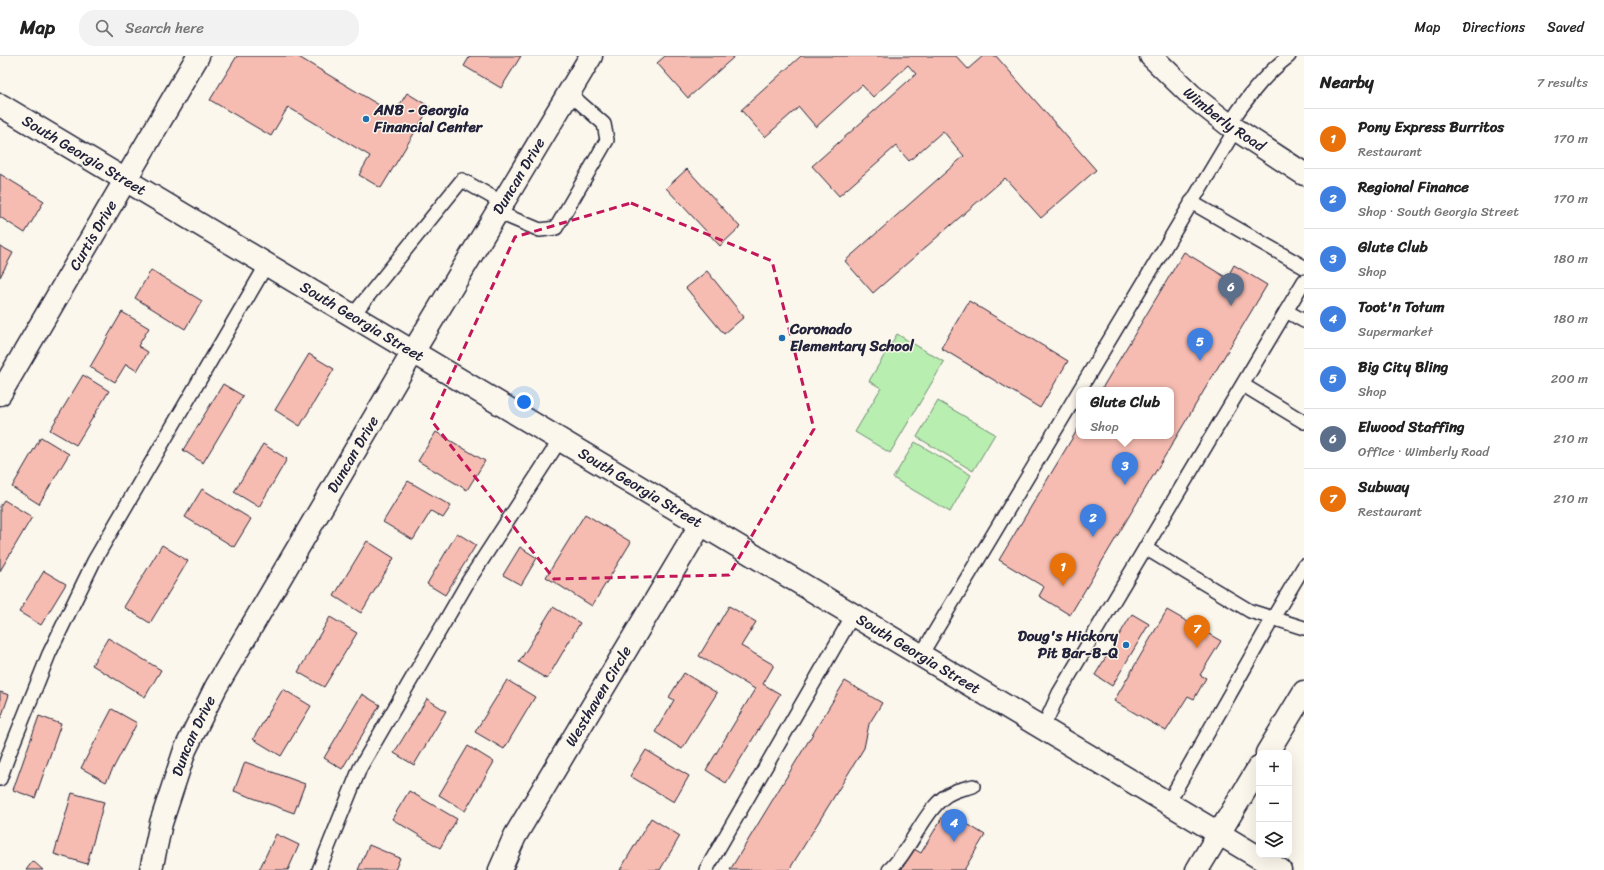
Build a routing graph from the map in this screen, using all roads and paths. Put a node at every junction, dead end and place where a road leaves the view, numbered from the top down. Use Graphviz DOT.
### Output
graph roads {
  1 [pos="198,56"];
  2 [pos="591,56"];
  3 [pos="1152,56"];
  4 [pos="1289,56"];
  5 [pos="569,93"];
  6 [pos="0,105"];
  7 [pos="1232,128"];
  8 [pos="1304,174"];
  9 [pos="126,181"];
  10 [pos="1191,202"];
  11 [pos="500,207"];
  12 [pos="266,264"];
  13 [pos="1304,266"];
  14 [pos="1304,281"];
  15 [pos="1286,311"];
  16 [pos="352,316"];
  17 [pos="1304,321"];
  18 [pos="413,352"];
  19 [pos="1242,385"];
  20 [pos="1081,387"];
  21 [pos="0,394"];
  22 [pos="1076,395"];
  23 [pos="1304,422"];
  24 [pos="560,440"];
  25 [pos="701,524"];
  26 [pos="1145,548"];
  27 [pos="1304,566"];
  28 [pos="853,615"];
  29 [pos="1273,618"];
  30 [pos="1304,628"];
  31 [pos="921,655"];
  32 [pos="1303,694"];
  33 [pos="1043,728"];
  34 [pos="1269,750"];
  35 [pos="1256,772"];
  36 [pos="0,779"];
  37 [pos="973,786"];
  38 [pos="1168,803"];
  39 [pos="1219,834"];
  40 [pos="151,870"];
  41 [pos="319,870"];
  42 [pos="500,870"];
  43 [pos="706,870"];
  44 [pos="889,870"];
  45 [pos="1197,870"];
  46 [pos="1280,870"];
  1 -- 9 [label="main road, Curtis Drive"];
  2 -- 5 [label="main road, Duncan Drive"];
  3 -- 7 [label="main road, Wimberly Road"];
  4 -- 7 [label="lane"];
  5 -- 11 [label="main road, Duncan Drive"];
  5 -- 11 [label="lane"];
  6 -- 9 [label="main road, South Georgia Street"];
  7 -- 8 [label="main road, Wimberly Road"];
  7 -- 10 [label="lane"];
  9 -- 12 [label="main road, South Georgia Street"];
  9 -- 21 [label="main road, Curtis Drive"];
  10 -- 13 [label="lane"];
  10 -- 20 [label="lane"];
  11 -- 16 [label="lane"];
  11 -- 18 [label="main road, Duncan Drive"];
  12 -- 16 [label="main road, South Georgia Street"];
  12 -- 36 [label="lane"];
  14 -- 15 [label="lane"];
  15 -- 17 [label="lane"];
  15 -- 19 [label="lane"];
  16 -- 18 [label="main road, South Georgia Street"];
  18 -- 24 [label="main road, South Georgia Street"];
  18 -- 40 [label="main road, Duncan Drive"];
  19 -- 23 [label="lane"];
  19 -- 26 [label="lane"];
  22 -- 31 [label="lane"];
  24 -- 25 [label="main road, South Georgia Street"];
  24 -- 41 [label="lane"];
  25 -- 28 [label="main road, South Georgia Street"];
  25 -- 42 [label="main road, Westhaven Circle"];
  26 -- 29 [label="lane"];
  26 -- 33 [label="lane"];
  27 -- 29 [label="lane"];
  28 -- 31 [label="main road, South Georgia Street"];
  28 -- 43 [label="lane"];
  29 -- 30 [label="lane"];
  29 -- 38 [label="lane"];
  31 -- 33 [label="main road, South Georgia Street"];
  32 -- 34 [label="main road"];
  33 -- 38 [label="main road, South Georgia Street"];
  35 -- 39 [label="main road"];
  37 -- 44 [label="lane"];
  38 -- 39 [label="main road, South Georgia Street"];
  39 -- 45 [label="main road"];
  39 -- 46 [label="main road, South Georgia Street"];
}
